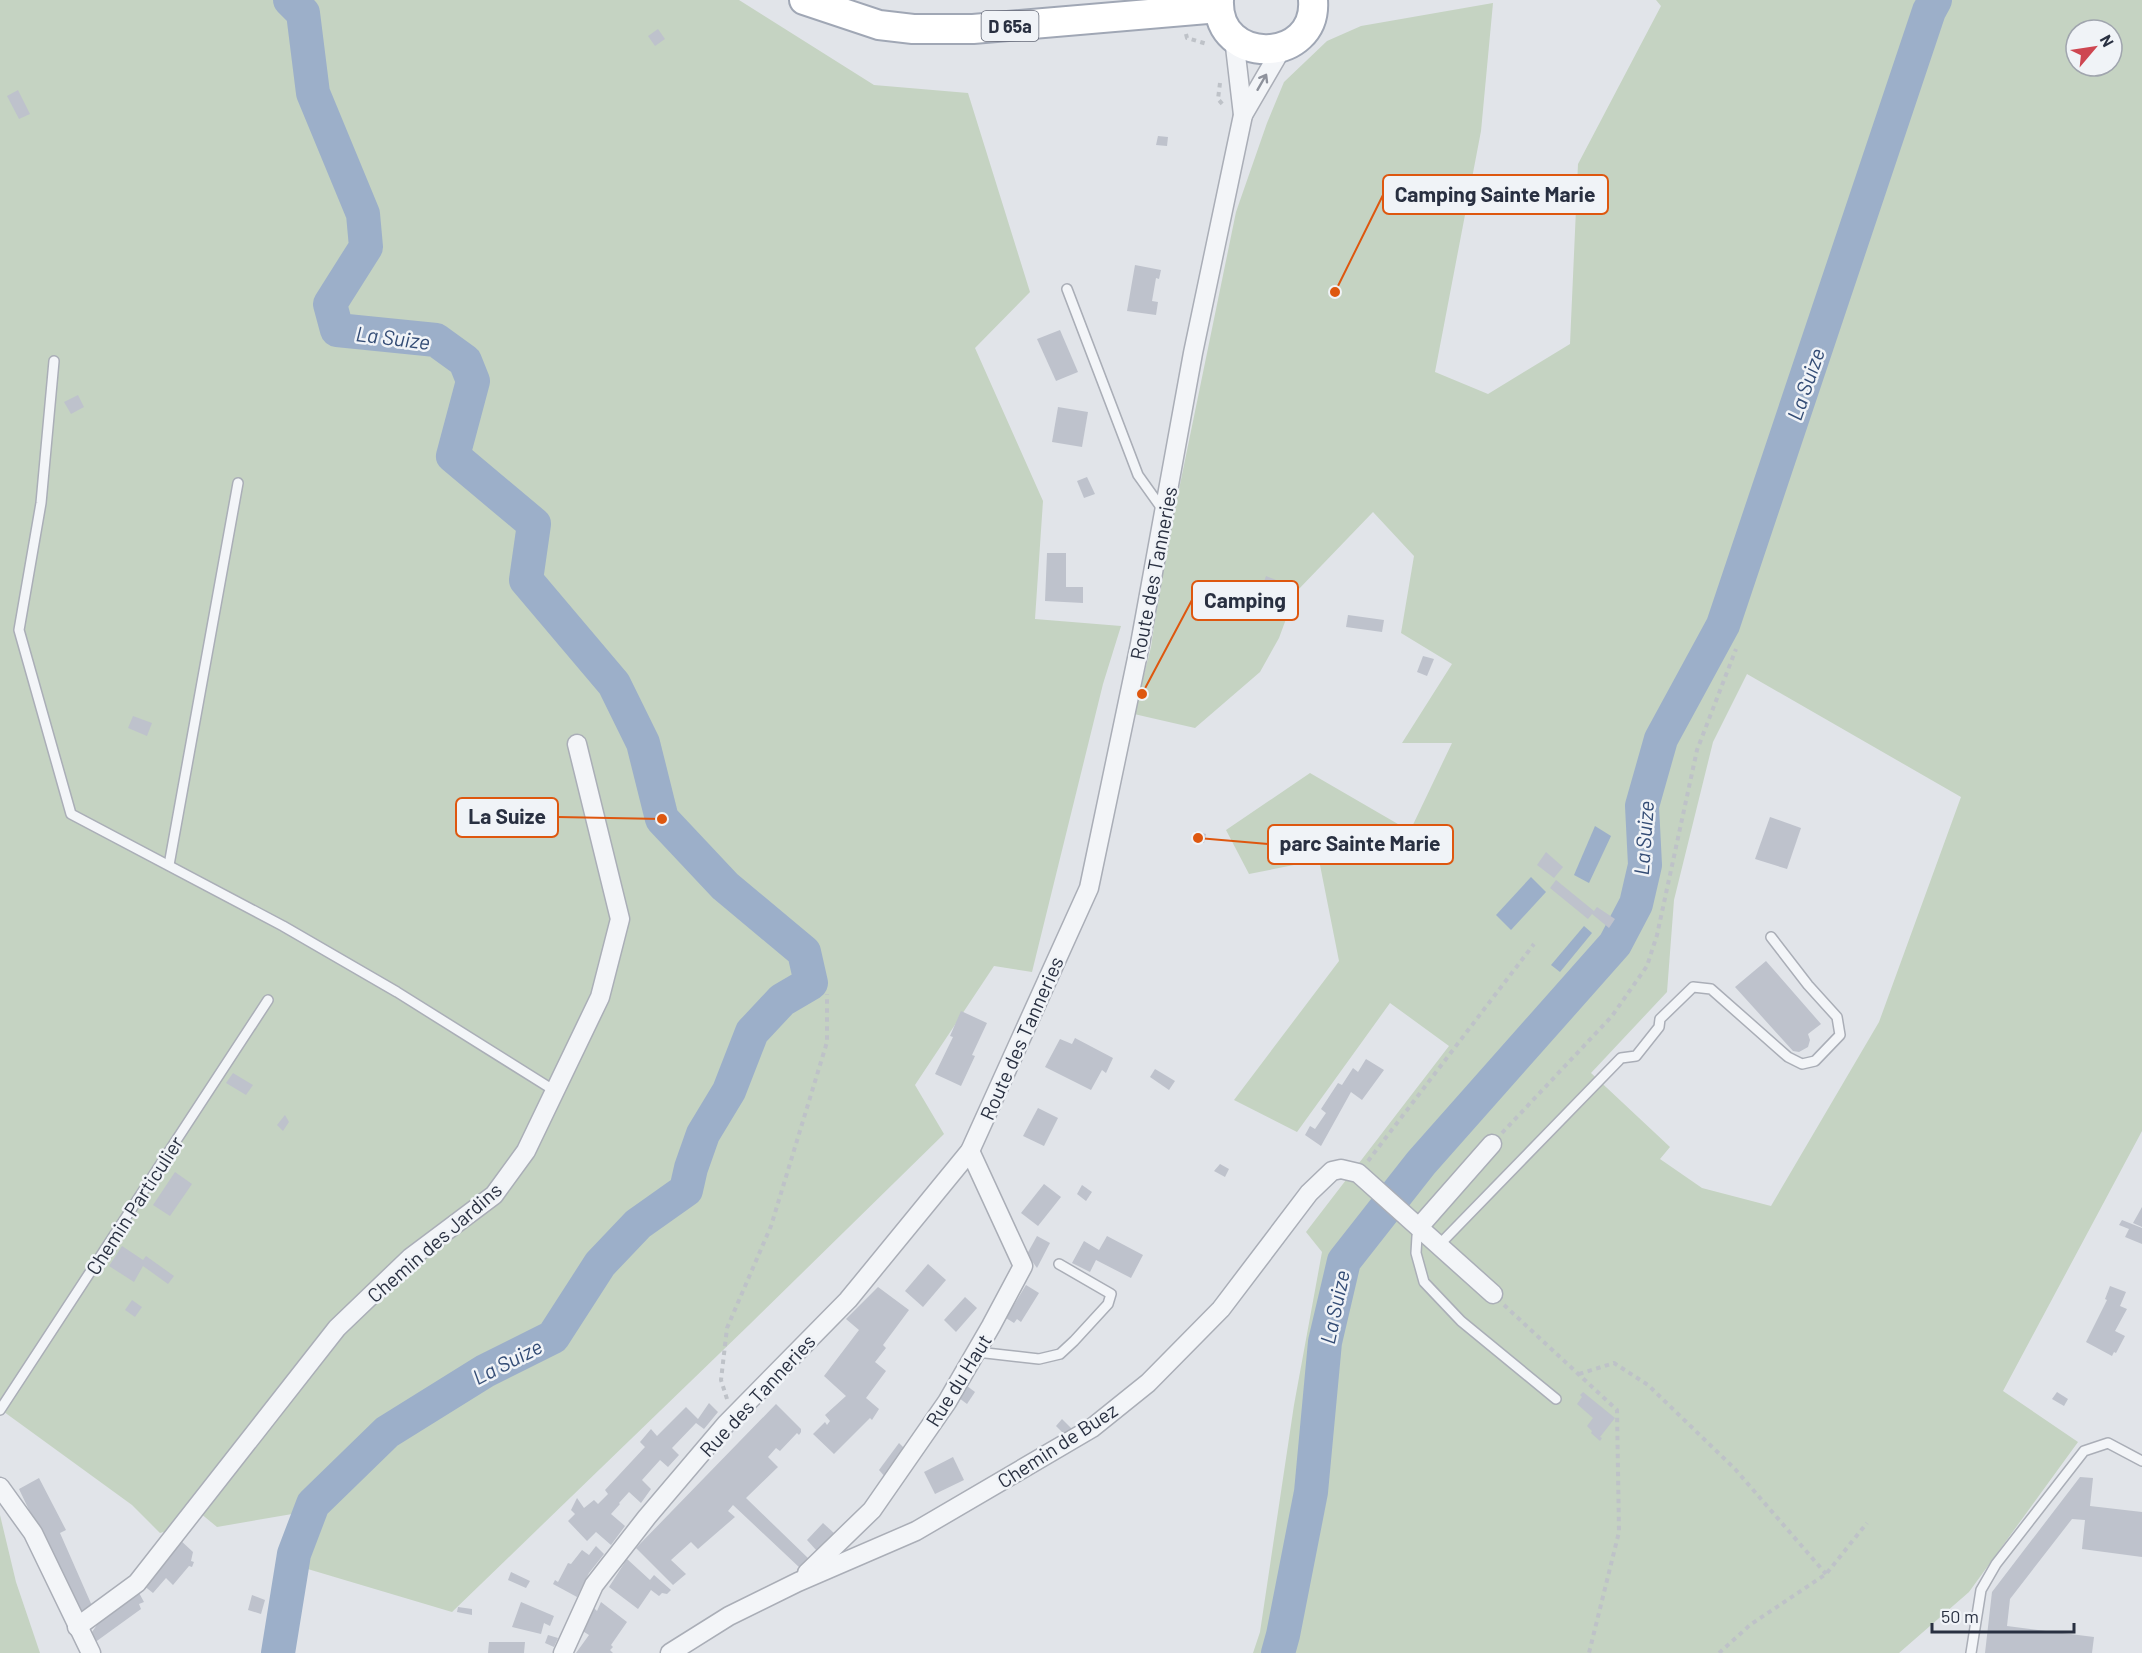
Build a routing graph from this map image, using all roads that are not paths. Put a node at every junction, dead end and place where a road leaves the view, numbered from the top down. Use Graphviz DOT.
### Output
graph roads {
  1 [pos="804,0"];
  2 [pos="1313,0"];
  3 [pos="1219,4"];
  4 [pos="1223,44"];
  5 [pos="1282,48"];
  6 [pos="1243,116"];
  7 [pos="1067,289"];
  8 [pos="54,361"];
  9 [pos="238,483"];
  10 [pos="1165,512"];
  11 [pos="577,744"];
  12 [pos="169,865"];
  13 [pos="1771,938"];
  14 [pos="268,1000"];
  15 [pos="555,1091"];
  16 [pos="1492,1144"];
  17 [pos="970,1150"];
  18 [pos="1419,1227"];
  19 [pos="1439,1245"];
  20 [pos="1059,1264"];
  21 [pos="1493,1294"];
  22 [pos="977,1352"];
  23 [pos="1556,1399"];
  24 [pos="0,1410"];
  25 [pos="2142,1461"];
  26 [pos="0,1482"];
  27 [pos="798,1582"];
  28 [pos="77,1627"];
  29 [pos="91,1653"];
  30 [pos="563,1653"];
  31 [pos="670,1653"];
  32 [pos="1971,1653"];
  1 -- 3 [label="main road, D 65a"];
  2 -- 5 [label="main road"];
  3 -- 4 [label="main road"];
  4 -- 5 [label="main road"];
  4 -- 6 [label="street, Route des Tanneries"];
  6 -- 5 [label="street, Route des Tanneries, one-way"];
  6 -- 10 [label="street, Route des Tanneries"];
  7 -- 10 [label="lane"];
  8 -- 12 [label="lane"];
  9 -- 12 [label="lane"];
  10 -- 17 [label="street, Route des Tanneries"];
  11 -- 15 [label="street, Chemin des Jardins"];
  12 -- 15 [label="lane"];
  13 -- 19 [label="lane"];
  14 -- 24 [label="lane, Chemin Particulier"];
  15 -- 28 [label="street, Chemin des Jardins"];
  16 -- 18 [label="street"];
  17 -- 22 [label="street, Rue du Haut"];
  17 -- 30 [label="street, Rue des Tanneries"];
  18 -- 19 [label="street"];
  18 -- 23 [label="lane"];
  18 -- 27 [label="street, Chemin de Buez"];
  19 -- 21 [label="street"];
  20 -- 22 [label="lane"];
  22 -- 27 [label="street, Rue du Haut"];
  25 -- 32 [label="lane"];
  26 -- 28 [label="street"];
  27 -- 31 [label="street, Chemin de Buez"];
  28 -- 29 [label="street"];
}
